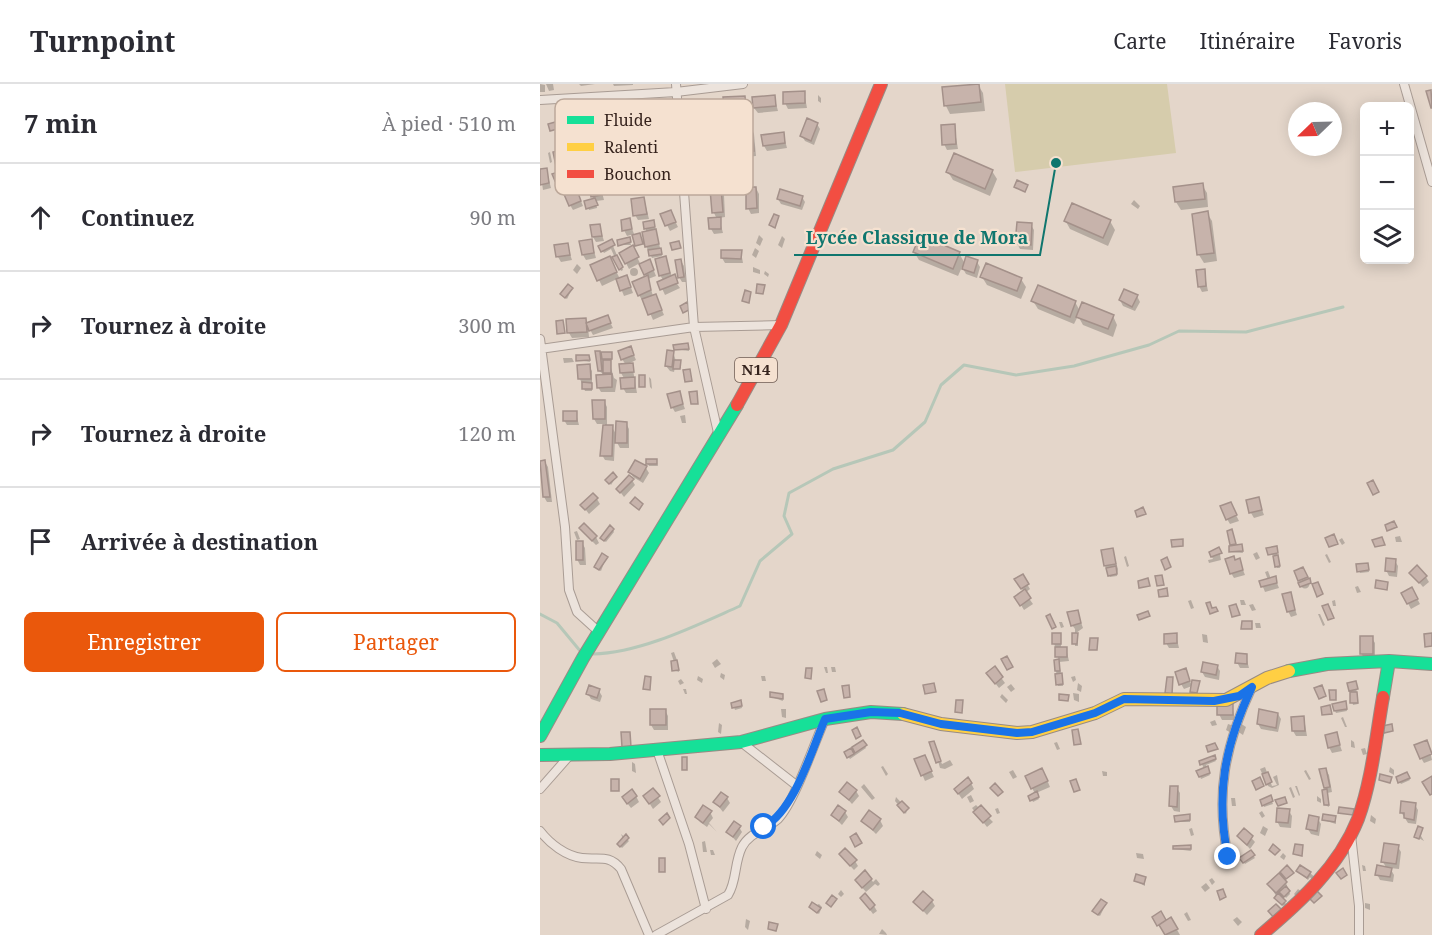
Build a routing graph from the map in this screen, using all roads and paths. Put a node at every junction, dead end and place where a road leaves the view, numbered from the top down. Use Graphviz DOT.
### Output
graph roads {
  1 [pos="743,84"];
  2 [pos="881,84"];
  3 [pos="1404,84"];
  4 [pos="676,88"];
  5 [pos="540,100"];
  6 [pos="1432,182"];
  7 [pos="684,195"];
  8 [pos="781,324"];
  9 [pos="694,327"];
  10 [pos="540,339"];
  11 [pos="540,349"];
  12 [pos="719,437"];
  13 [pos="598,635"];
  14 [pos="1389,661"];
  15 [pos="1432,663"];
  16 [pos="1252,687"];
  17 [pos="825,719"];
  18 [pos="540,736"];
  19 [pos="741,742"];
  20 [pos="657,750"];
  21 [pos="540,755"];
  22 [pos="570,755"];
  23 [pos="796,785"];
  24 [pos="540,789"];
  25 [pos="540,831"];
  26 [pos="1351,835"];
  27 [pos="1228,857"];
  28 [pos="706,909"];
  29 [pos="650,935"];
  30 [pos="656,935"];
  31 [pos="1262,935"];
  32 [pos="1359,935"];
  1 -- 4 [label="street"];
  2 -- 8 [label="main road, N14"];
  3 -- 6 [label="street"];
  4 -- 5 [label="street"];
  7 -- 9 [label="street"];
  8 -- 9 [label="street"];
  8 -- 12 [label="main road, N14"];
  9 -- 11 [label="street"];
  9 -- 12 [label="street"];
  10 -- 11 [label="street"];
  11 -- 13 [label="street"];
  12 -- 13 [label="main road, N14"];
  13 -- 18 [label="main road, N14"];
  14 -- 15 [label="main road"];
  14 -- 16 [label="main road"];
  14 -- 26 [label="main road"];
  16 -- 17 [label="main road"];
  16 -- 27 [label="street"];
  17 -- 19 [label="main road"];
  17 -- 23 [label="street"];
  19 -- 20 [label="main road"];
  19 -- 23 [label="street"];
  20 -- 22 [label="main road"];
  20 -- 28 [label="street"];
  21 -- 22 [label="main road"];
  22 -- 24 [label="street"];
  23 -- 28 [label="street"];
  25 -- 29 [label="street"];
  26 -- 31 [label="main road"];
  26 -- 32 [label="street"];
  28 -- 30 [label="street"];
}
